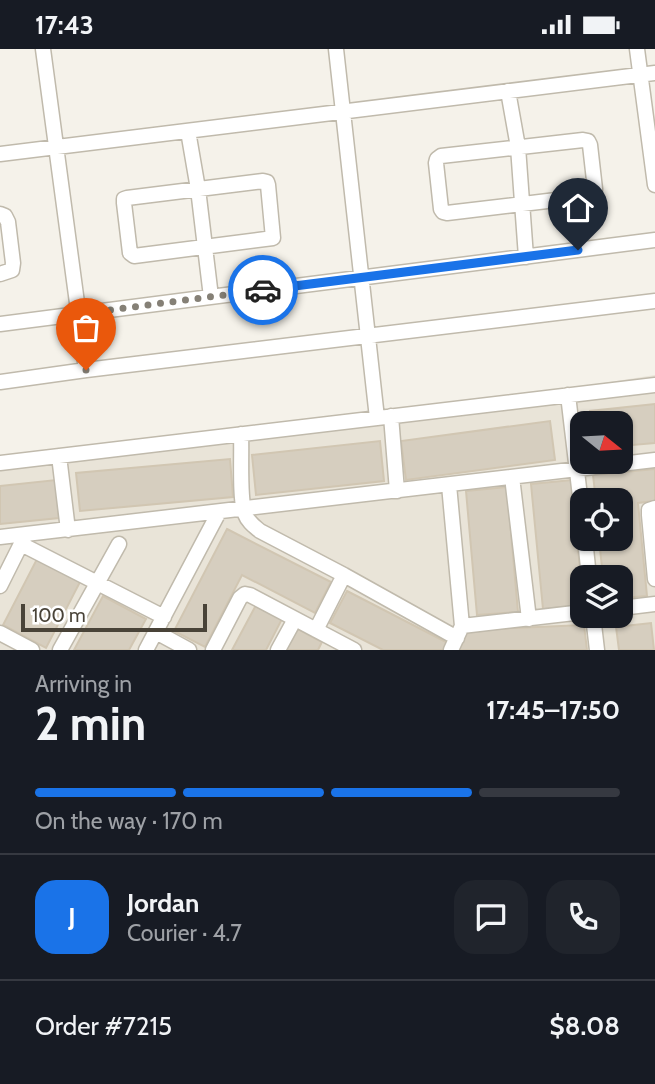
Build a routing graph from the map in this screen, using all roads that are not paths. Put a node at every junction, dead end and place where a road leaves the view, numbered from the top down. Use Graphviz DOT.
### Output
graph roads {
  1 [pos="43,49"];
  2 [pos="336,49"];
  3 [pos="637,49"];
  4 [pos="648,74"];
  5 [pos="508,91"];
  6 [pos="344,111"];
  7 [pos="188,131"];
  8 [pos="57,147"];
  9 [pos="518,147"];
  10 [pos="0,154"];
  11 [pos="655,185"];
  12 [pos="198,189"];
  13 [pos="522,204"];
  14 [pos="0,214"];
  15 [pos="655,240"];
  16 [pos="205,247"];
  17 [pos="526,257"];
  18 [pos="0,274"];
  19 [pos="362,278"];
  20 [pos="211,297"];
  21 [pos="655,301"];
  22 [pos="79,314"];
  23 [pos="0,324"];
  24 [pos="368,335"];
  25 [pos="86,370"];
  26 [pos="0,382"];
  27 [pos="655,385"];
  28 [pos="568,395"];
  29 [pos="570,412"];
  30 [pos="384,417"];
  31 [pos="241,435"];
  32 [pos="59,456"];
  33 [pos="655,460"];
  34 [pos="0,463"];
  35 [pos="634,463"];
  36 [pos="570,471"];
  37 [pos="512,477"];
  38 [pos="449,485"];
  39 [pos="397,491"];
  40 [pos="655,508"];
  41 [pos="244,509"];
  42 [pos="219,512"];
  43 [pos="68,530"];
  44 [pos="0,537"];
  45 [pos="23,539"];
  46 [pos="119,544"];
  47 [pos="344,575"];
  48 [pos="655,579"];
  49 [pos="97,583"];
  50 [pos="0,586"];
  51 [pos="655,604"];
  52 [pos="633,607"];
  53 [pos="570,614"];
  54 [pos="164,617"];
  55 [pos="295,619"];
  56 [pos="529,619"];
  57 [pos="594,628"];
  58 [pos="316,630"];
  59 [pos="156,632"];
  60 [pos="0,633"];
  61 [pos="457,638"];
  62 [pos="331,645"];
  63 [pos="32,650"];
  64 [pos="60,650"];
  65 [pos="146,650"];
  66 [pos="189,650"];
  67 [pos="213,650"];
  68 [pos="278,650"];
  69 [pos="354,650"];
  70 [pos="597,650"];
  1 -- 8 [label="street"];
  2 -- 6 [label="street"];
  3 -- 4 [label="street"];
  4 -- 5 [label="street"];
  4 -- 11 [label="street"];
  5 -- 6 [label="street"];
  5 -- 9 [label="street"];
  6 -- 7 [label="street"];
  6 -- 19 [label="street"];
  7 -- 8 [label="street"];
  7 -- 12 [label="street"];
  8 -- 10 [label="street"];
  8 -- 22 [label="street"];
  9 -- 13 [label="street"];
  9 -- 13 [label="street"];
  9 -- 13 [label="street"];
  12 -- 16 [label="street"];
  12 -- 16 [label="street"];
  12 -- 16 [label="street"];
  13 -- 17 [label="street"];
  14 -- 18 [label="street"];
  15 -- 17 [label="street"];
  16 -- 20 [label="street"];
  17 -- 19 [label="street"];
  19 -- 20 [label="street"];
  19 -- 24 [label="street"];
  20 -- 22 [label="street"];
  21 -- 24 [label="street"];
  22 -- 23 [label="street"];
  22 -- 25 [label="street"];
  24 -- 25 [label="street"];
  24 -- 30 [label="street"];
  25 -- 26 [label="street"];
  27 -- 28 [label="street"];
  28 -- 29 [label="street"];
  28 -- 30 [label="street"];
  30 -- 31 [label="street"];
  30 -- 39 [label="street"];
  31 -- 32 [label="street"];
  31 -- 41 [label="street"];
  32 -- 34 [label="street"];
  32 -- 43 [label="street"];
  33 -- 35 [label="street"];
  36 -- 37 [label="street"];
  37 -- 38 [label="street"];
  37 -- 56 [label="street"];
  38 -- 39 [label="street"];
  38 -- 61 [label="street"];
  39 -- 41 [label="street"];
  40 -- 48 [label="street"];
  41 -- 42 [label="street"];
  41 -- 47 [label="street"];
  42 -- 43 [label="street"];
  42 -- 54 [label="street"];
  43 -- 45 [label="street"];
  44 -- 45 [label="street"];
  45 -- 49 [label="street"];
  45 -- 50 [label="street"];
  46 -- 49 [label="street"];
  47 -- 58 [label="street"];
  47 -- 61 [label="street"];
  49 -- 54 [label="street"];
  49 -- 64 [label="street"];
  51 -- 52 [label="street"];
  53 -- 56 [label="street"];
  54 -- 59 [label="street"];
  55 -- 58 [label="street"];
  55 -- 67 [label="street"];
  55 -- 68 [label="street"];
  56 -- 61 [label="street"];
  57 -- 70 [label="street"];
  58 -- 62 [label="street"];
  59 -- 65 [label="street"];
  59 -- 66 [label="street"];
  60 -- 63 [label="street"];
  62 -- 69 [label="street"];
}
